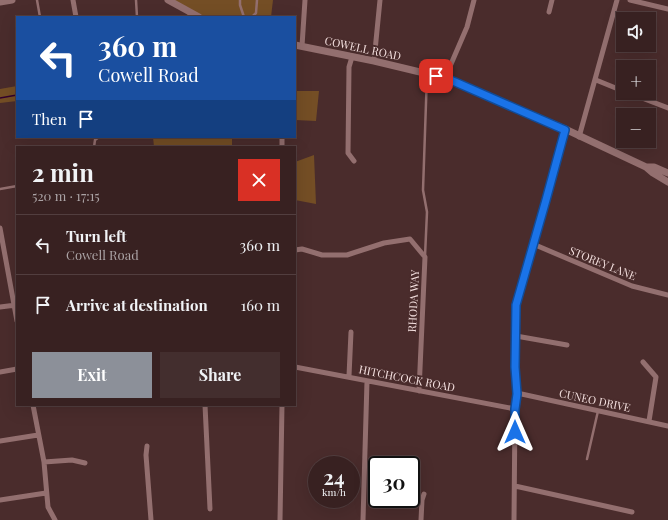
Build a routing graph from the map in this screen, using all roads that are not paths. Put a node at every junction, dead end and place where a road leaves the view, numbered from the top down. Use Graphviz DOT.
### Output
graph roads {
  1 [pos="12,0"];
  2 [pos="37,0"];
  3 [pos="73,0"];
  4 [pos="136,0"];
  5 [pos="168,0"];
  6 [pos="240,0"];
  7 [pos="257,0"];
  8 [pos="305,0"];
  9 [pos="380,0"];
  10 [pos="474,0"];
  11 [pos="552,0"];
  12 [pos="617,0"];
  13 [pos="630,0"];
  14 [pos="0,2"];
  15 [pos="668,9"];
  16 [pos="549,12"];
  17 [pos="40,16"];
  18 [pos="76,16"];
  19 [pos="137,16"];
  20 [pos="197,16"];
  21 [pos="244,16"];
  22 [pos="253,16"];
  23 [pos="298,46"];
  24 [pos="352,57"];
  25 [pos="374,61"];
  26 [pos="427,74"];
  27 [pos="446,78"];
  28 [pos="596,80"];
  29 [pos="616,88"];
  30 [pos="647,100"];
  31 [pos="668,108"];
  32 [pos="565,130"];
  33 [pos="580,137"];
  34 [pos="354,161"];
  35 [pos="646,167"];
  36 [pos="668,173"];
  37 [pos="668,182"];
  38 [pos="16,186"];
  39 [pos="0,189"];
  40 [pos="0,230"];
  41 [pos="533,244"];
  42 [pos="296,250"];
  43 [pos="425,257"];
  44 [pos="668,295"];
  45 [pos="16,304"];
  46 [pos="0,307"];
  47 [pos="351,332"];
  48 [pos="516,336"];
  49 [pos="568,345"];
  50 [pos="643,362"];
  51 [pos="296,366"];
  52 [pos="16,369"];
  53 [pos="0,372"];
  54 [pos="349,376"];
  55 [pos="367,381"];
  56 [pos="419,391"];
  57 [pos="517,394"];
  58 [pos="33,406"];
  59 [pos="205,406"];
  60 [pos="282,406"];
  61 [pos="515,409"];
  62 [pos="598,411"];
  63 [pos="649,422"];
  64 [pos="668,426"];
  65 [pos="38,435"];
  66 [pos="0,441"];
  67 [pos="147,446"];
  68 [pos="588,459"];
  69 [pos="44,462"];
  70 [pos="84,463"];
  71 [pos="515,486"];
  72 [pos="46,493"];
  73 [pos="424,494"];
  74 [pos="0,500"];
  75 [pos="210,509"];
  76 [pos="632,512"];
  77 [pos="55,520"];
  78 [pos="151,520"];
  79 [pos="280,520"];
  80 [pos="363,520"];
  81 [pos="421,520"];
  82 [pos="514,520"];
  1 -- 14 [label="street"];
  2 -- 17 [label="lane"];
  3 -- 18 [label="street"];
  4 -- 19 [label="lane"];
  5 -- 20 [label="street"];
  6 -- 21 [label="lane"];
  7 -- 22 [label="lane"];
  8 -- 23 [label="street"];
  9 -- 25 [label="street"];
  10 -- 27 [label="street"];
  11 -- 16 [label="street"];
  12 -- 28 [label="street"];
  13 -- 15 [label="street"];
  23 -- 24 [label="street, COWELL ROAD"];
  24 -- 25 [label="street, COWELL ROAD"];
  24 -- 34 [label="street"];
  25 -- 26 [label="street, COWELL ROAD"];
  26 -- 27 [label="street, COWELL ROAD"];
  26 -- 43 [label="lane"];
  27 -- 32 [label="street, COWELL ROAD"];
  28 -- 29 [label="street"];
  28 -- 33 [label="street"];
  30 -- 31 [label="street"];
  32 -- 33 [label="street, COWELL ROAD"];
  32 -- 41 [label="street"];
  33 -- 35 [label="street, COWELL ROAD"];
  35 -- 36 [label="street, COWELL ROAD"];
  35 -- 37 [label="street, COWELL ROAD"];
  38 -- 39 [label="lane"];
  40 -- 45 [label="street"];
  41 -- 44 [label="street, STOREY LANE"];
  41 -- 48 [label="street"];
  42 -- 43 [label="street, RHODA WAY"];
  43 -- 56 [label="street, RHODA WAY"];
  45 -- 46 [label="street"];
  47 -- 54 [label="street"];
  48 -- 49 [label="street"];
  48 -- 57 [label="street"];
  50 -- 63 [label="street"];
  51 -- 54 [label="street, HITCHCOCK ROAD"];
  52 -- 53 [label="street"];
  54 -- 55 [label="street, HITCHCOCK ROAD"];
  55 -- 56 [label="street, HITCHCOCK ROAD"];
  55 -- 80 [label="street"];
  56 -- 61 [label="street, HITCHCOCK ROAD"];
  57 -- 61 [label="street"];
  57 -- 62 [label="street, CUNEO DRIVE"];
  58 -- 65 [label="street"];
  59 -- 75 [label="street"];
  60 -- 79 [label="street"];
  61 -- 71 [label="street"];
  62 -- 63 [label="street, CUNEO DRIVE"];
  62 -- 68 [label="lane"];
  63 -- 64 [label="street, CUNEO DRIVE"];
  65 -- 66 [label="street"];
  65 -- 69 [label="street"];
  67 -- 78 [label="street"];
  69 -- 70 [label="street"];
  69 -- 72 [label="street"];
  71 -- 76 [label="street"];
  71 -- 82 [label="street"];
  72 -- 74 [label="street"];
  72 -- 77 [label="street"];
  73 -- 81 [label="street"];
}
